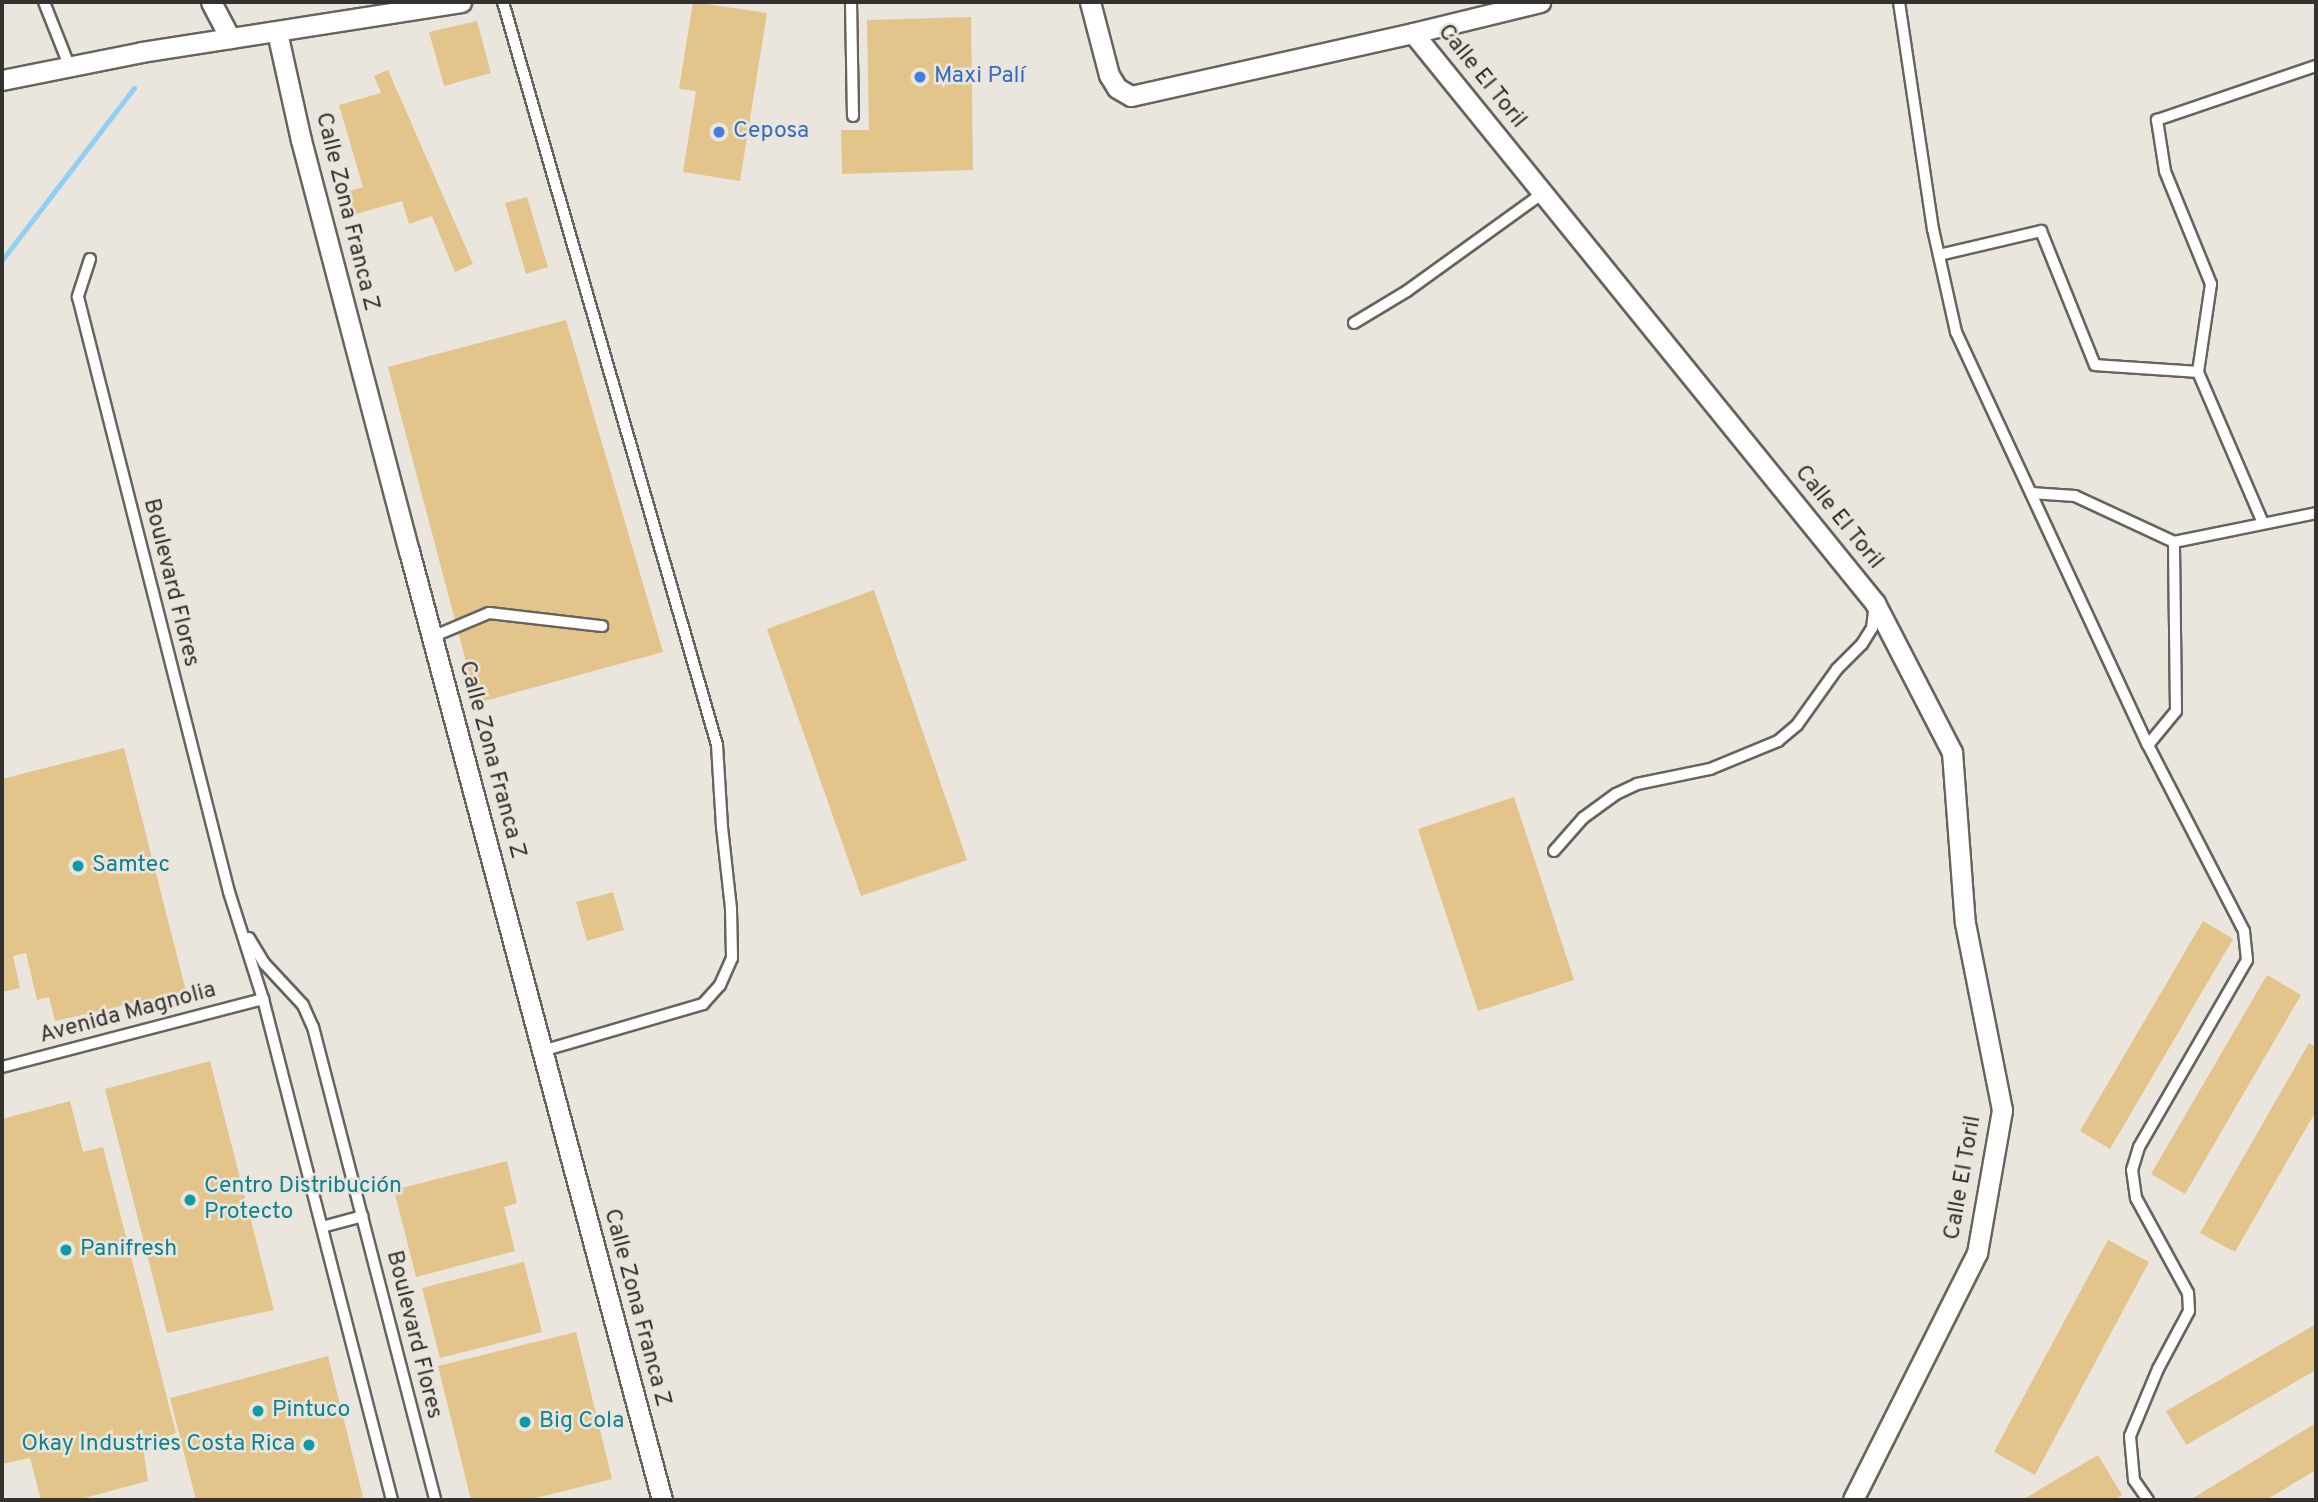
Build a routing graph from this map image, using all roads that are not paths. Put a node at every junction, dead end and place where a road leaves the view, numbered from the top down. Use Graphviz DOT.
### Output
graph roads {
  1 [pos="44,2"];
  2 [pos="211,2"];
  3 [pos="461,2"];
  4 [pos="503,2"];
  5 [pos="851,2"];
  6 [pos="1090,2"];
  7 [pos="1540,2"];
  8 [pos="1899,2"];
  9 [pos="277,32"];
  10 [pos="1413,33"];
  11 [pos="230,38"];
  12 [pos="69,65"];
  13 [pos="2316,66"];
  14 [pos="2,80"];
  15 [pos="853,116"];
  16 [pos="1543,194"];
  17 [pos="1939,255"];
  18 [pos="90,259"];
  19 [pos="1354,323"];
  20 [pos="2198,372"];
  21 [pos="2031,493"];
  22 [pos="2316,513"];
  23 [pos="2263,523"];
  24 [pos="2174,542"];
  25 [pos="1875,603"];
  26 [pos="602,626"];
  27 [pos="432,637"];
  28 [pos="2148,745"];
  29 [pos="1554,851"];
  30 [pos="237,916"];
  31 [pos="263,999"];
  32 [pos="542,1051"];
  33 [pos="2,1067"];
  34 [pos="363,1216"];
  35 [pos="322,1227"];
  36 [pos="393,1500"];
  37 [pos="435,1500"];
  38 [pos="662,1500"];
  39 [pos="1853,1500"];
  40 [pos="2148,1500"];
  1 -- 12 [label="lane"];
  2 -- 11 [label="street"];
  3 -- 9 [label="street"];
  4 -- 32 [label="lane"];
  5 -- 15 [label="lane"];
  6 -- 10 [label="street, Calle El Toril"];
  7 -- 10 [label="street"];
  8 -- 17 [label="lane"];
  9 -- 11 [label="street"];
  9 -- 27 [label="street, Calle Zona Franca Z"];
  10 -- 16 [label="street, Calle El Toril"];
  11 -- 12 [label="street"];
  12 -- 14 [label="street"];
  13 -- 20 [label="lane"];
  16 -- 19 [label="lane"];
  16 -- 25 [label="street, Calle El Toril"];
  17 -- 20 [label="lane"];
  17 -- 21 [label="lane"];
  18 -- 30 [label="lane, Boulevard Flores"];
  20 -- 23 [label="lane"];
  21 -- 24 [label="lane"];
  21 -- 28 [label="lane"];
  22 -- 23 [label="lane"];
  23 -- 24 [label="lane"];
  24 -- 28 [label="lane"];
  25 -- 29 [label="lane"];
  25 -- 39 [label="street, Calle El Toril"];
  26 -- 27 [label="lane"];
  27 -- 32 [label="street, Calle Zona Franca Z"];
  28 -- 40 [label="lane"];
  30 -- 31 [label="lane, Boulevard Flores"];
  30 -- 34 [label="lane, Boulevard Flores"];
  31 -- 33 [label="lane, Avenida Magnolia"];
  31 -- 35 [label="lane, Boulevard Flores"];
  32 -- 38 [label="street, Calle Zona Franca Z"];
  34 -- 35 [label="lane"];
  34 -- 37 [label="lane, Boulevard Flores"];
  35 -- 36 [label="lane, Boulevard Flores"];
}
